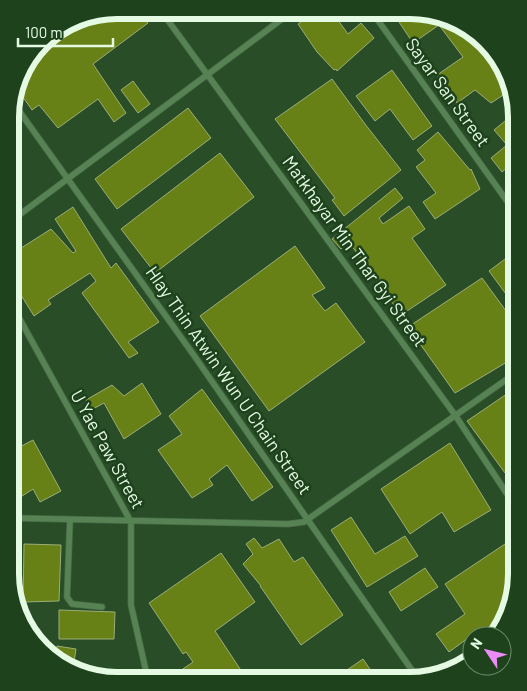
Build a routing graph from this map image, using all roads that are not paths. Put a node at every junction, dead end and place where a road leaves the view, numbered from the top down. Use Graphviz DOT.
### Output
graph roads {
  1 [pos="167,19"];
  2 [pos="282,19"];
  3 [pos="377,19"];
  4 [pos="208,74"];
  5 [pos="19,111"];
  6 [pos="68,180"];
  7 [pos="508,202"];
  8 [pos="19,215"];
  9 [pos="19,319"];
  10 [pos="508,378"];
  11 [pos="455,415"];
  12 [pos="508,495"];
  13 [pos="19,518"];
  14 [pos="308,519"];
  15 [pos="70,520"];
  16 [pos="131,522"];
  17 [pos="102,607"];
  18 [pos="146,672"];
  19 [pos="413,672"];
  1 -- 4 [label="street, Matkhayar Min Thar Gyi Street"];
  2 -- 4 [label="street"];
  3 -- 7 [label="street, Sayar San Street"];
  4 -- 6 [label="street"];
  4 -- 11 [label="street, Matkhayar Min Thar Gyi Street"];
  5 -- 6 [label="street, Hlay Thin Atwin Wun U Chain Street"];
  6 -- 8 [label="street"];
  6 -- 14 [label="street, Hlay Thin Atwin Wun U Chain Street"];
  9 -- 16 [label="street, U Yae Paw Street"];
  10 -- 11 [label="street"];
  11 -- 12 [label="street, Matkhayar Min Thar Gyi Street"];
  11 -- 14 [label="street"];
  13 -- 15 [label="street"];
  14 -- 16 [label="street"];
  14 -- 19 [label="street, Hlay Thin Atwin Wun U Chain Street"];
  15 -- 16 [label="street"];
  15 -- 17 [label="street"];
  16 -- 18 [label="street, U Yae Paw Street"];
}
